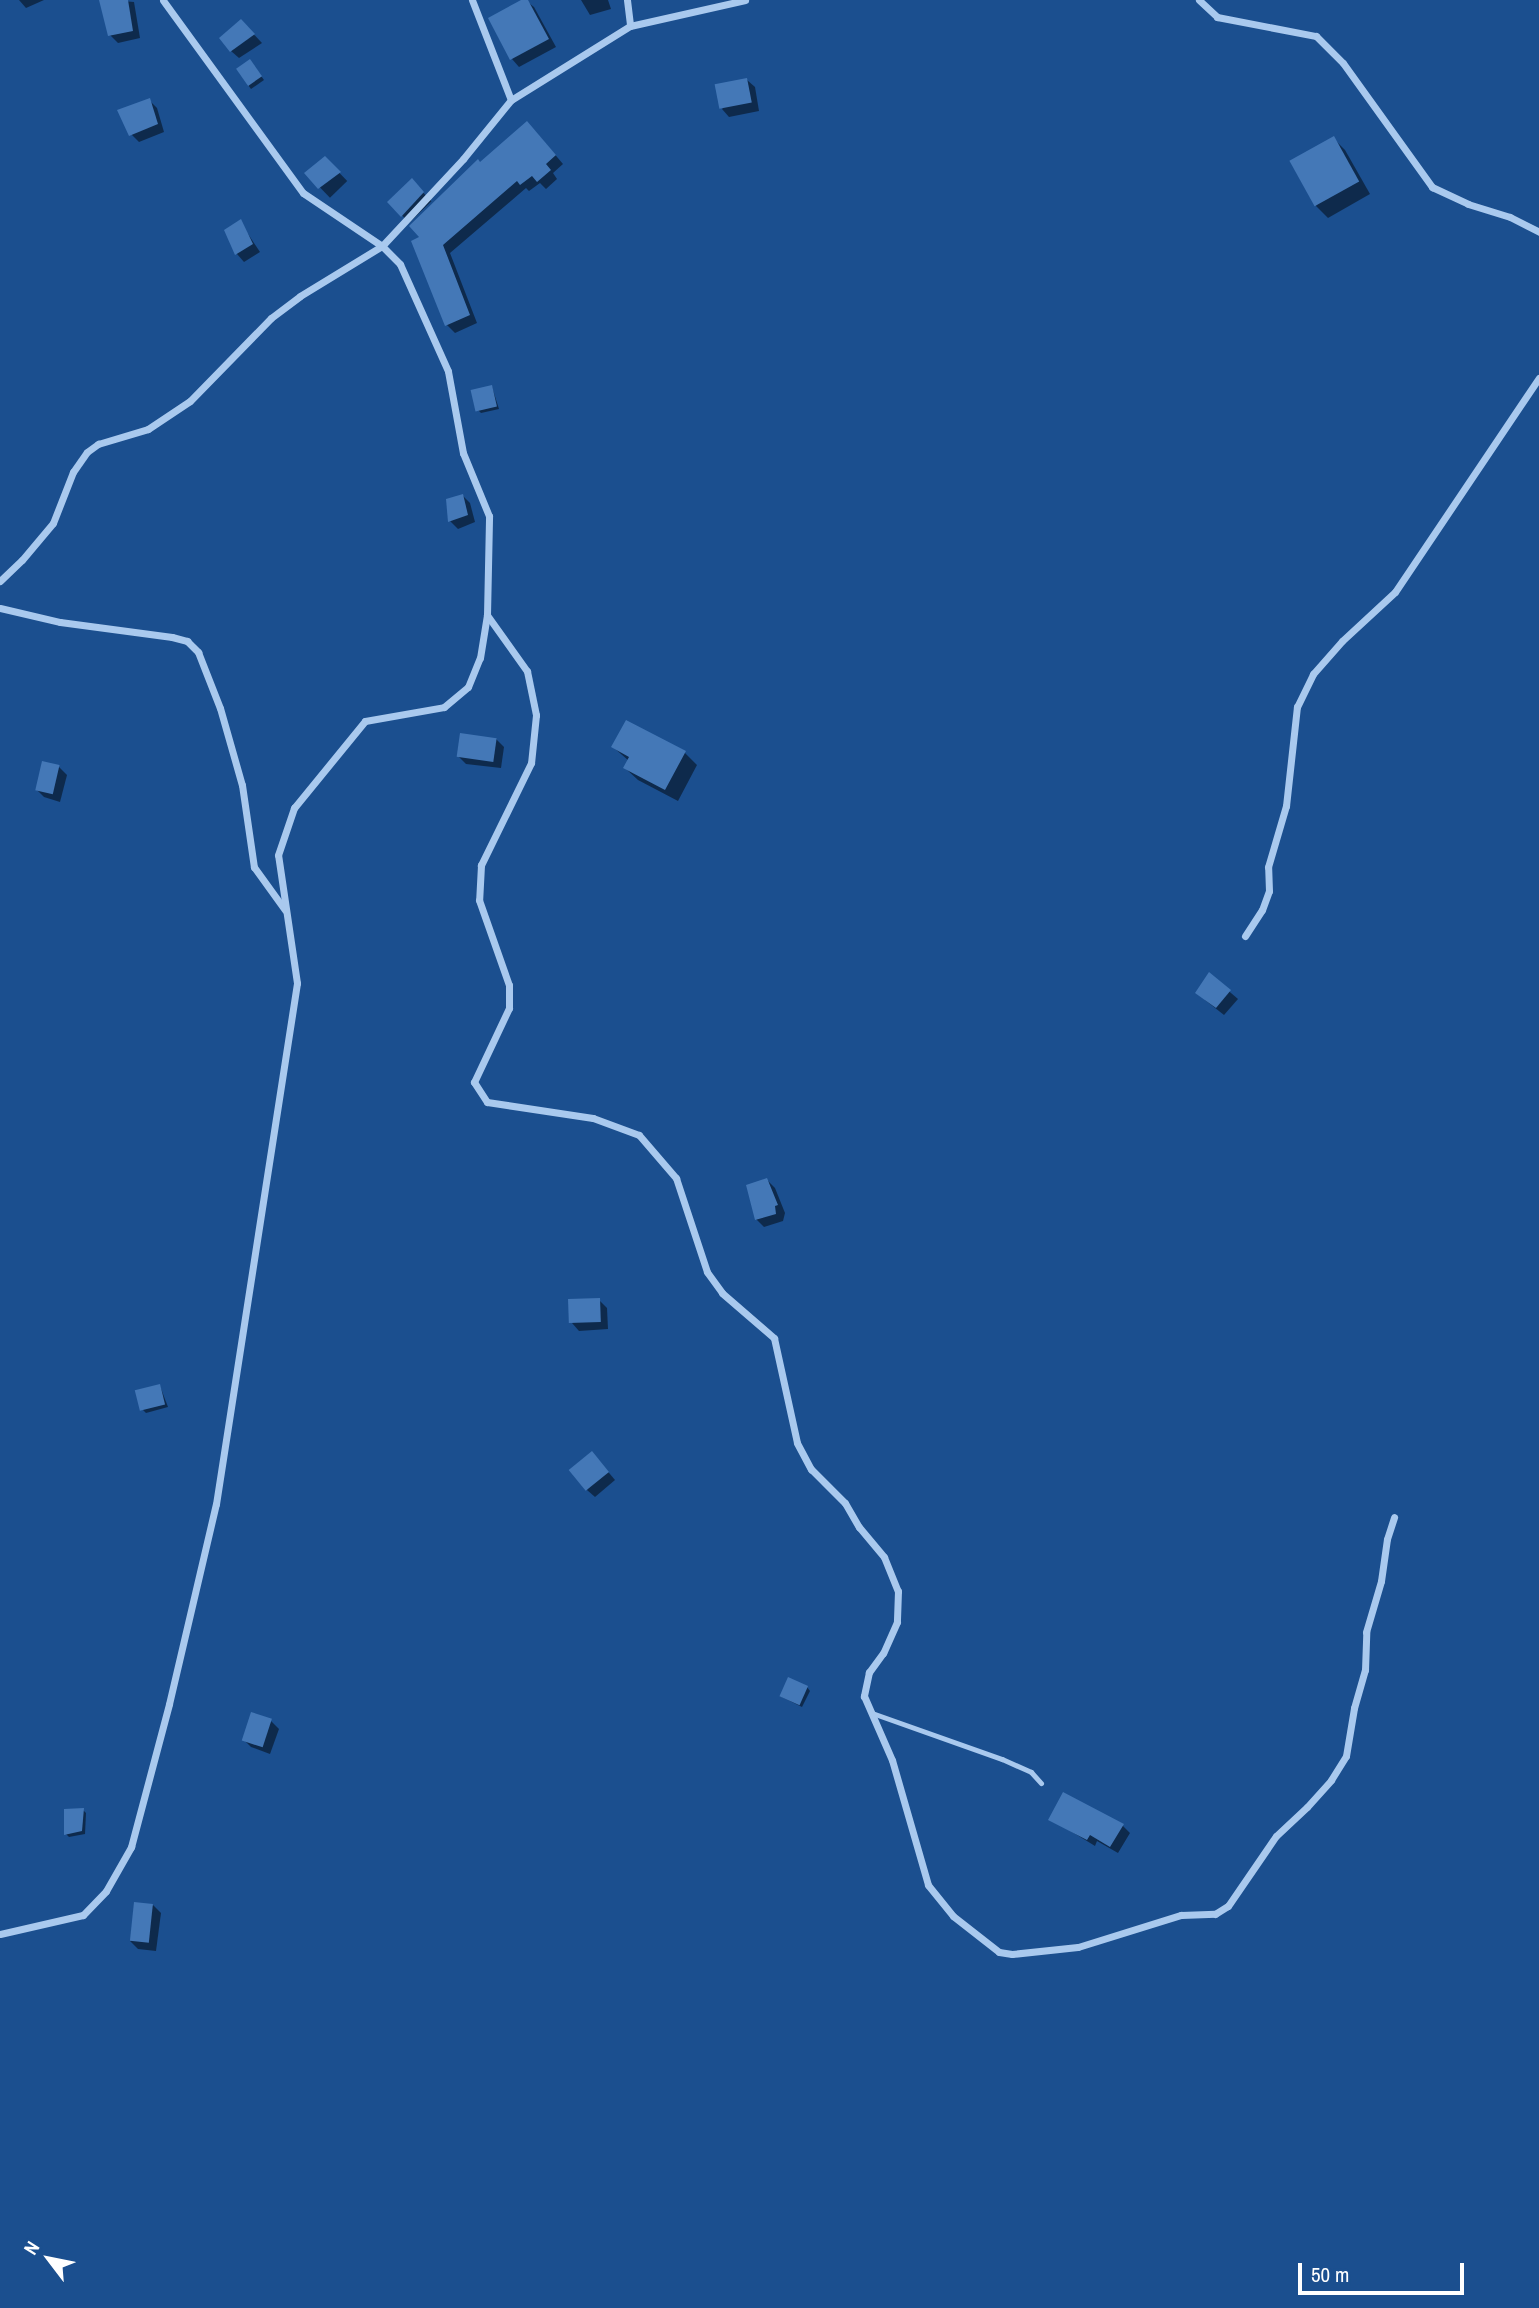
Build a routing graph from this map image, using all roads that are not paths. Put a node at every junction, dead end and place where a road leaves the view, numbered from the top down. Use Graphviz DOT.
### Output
graph roads {
  1 [pos="163,0"];
  2 [pos="472,0"];
  3 [pos="627,0"];
  4 [pos="745,0"];
  5 [pos="1199,0"];
  6 [pos="631,26"];
  7 [pos="511,100"];
  8 [pos="1539,232"];
  9 [pos="382,246"];
  10 [pos="1539,378"];
  11 [pos="0,582"];
  12 [pos="0,608"];
  13 [pos="488,615"];
  14 [pos="285,910"];
  15 [pos="1244,936"];
  16 [pos="1394,1517"];
  17 [pos="869,1712"];
  18 [pos="1041,1783"];
  19 [pos="0,1934"];
  1 -- 9 [label="street"];
  2 -- 7 [label="street"];
  3 -- 6 [label="street"];
  4 -- 6 [label="street"];
  5 -- 8 [label="street"];
  6 -- 7 [label="street"];
  7 -- 9 [label="street"];
  9 -- 11 [label="street"];
  9 -- 13 [label="street"];
  10 -- 15 [label="street"];
  12 -- 14 [label="street"];
  13 -- 14 [label="street"];
  13 -- 17 [label="street"];
  14 -- 19 [label="street"];
  16 -- 17 [label="street"];
  17 -- 18 [label="lane"];
}
